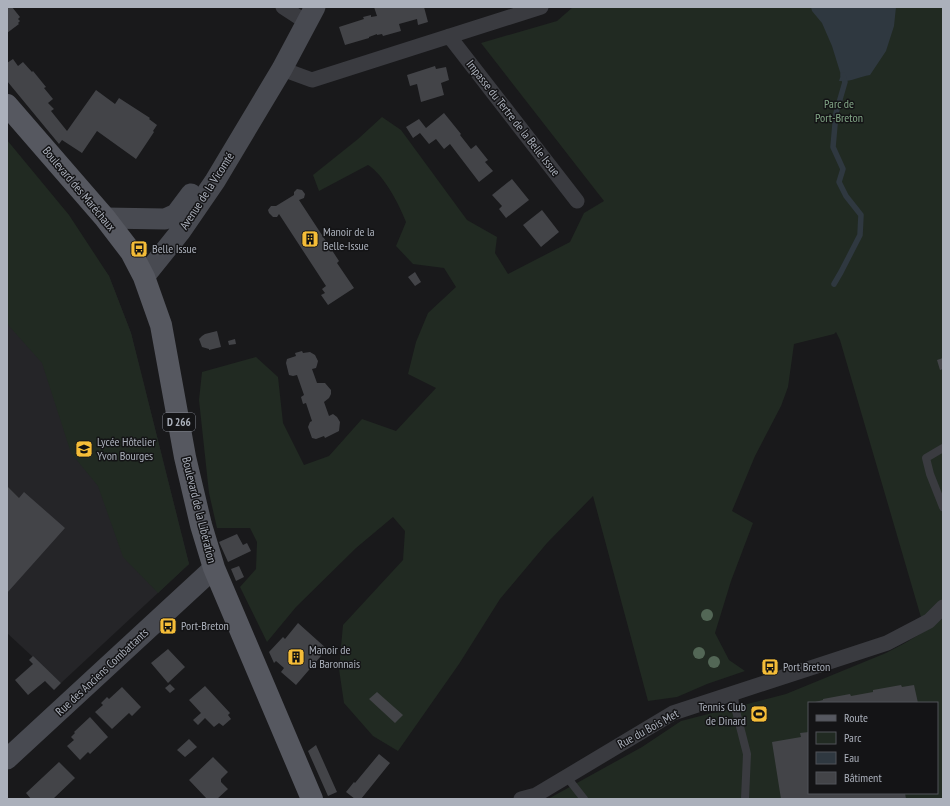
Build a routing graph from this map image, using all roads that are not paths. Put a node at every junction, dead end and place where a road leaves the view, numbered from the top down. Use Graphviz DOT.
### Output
graph roads {
  1 [pos="283,7"];
  2 [pos="541,7"];
  3 [pos="310,15"];
  4 [pos="448,36"];
  5 [pos="282,69"];
  6 [pos="7,105"];
  7 [pos="251,122"];
  8 [pos="577,200"];
  9 [pos="105,218"];
  10 [pos="144,277"];
  11 [pos="943,448"];
  12 [pos="943,507"];
  13 [pos="214,568"];
  14 [pos="943,607"];
  15 [pos="734,692"];
  16 [pos="7,759"];
  17 [pos="566,776"];
  18 [pos="536,797"];
  19 [pos="312,799"];
  20 [pos="521,799"];
  21 [pos="584,799"];
  22 [pos="745,799"];
  1 -- 3 [label="street"];
  2 -- 4 [label="street"];
  3 -- 5 [label="main road, Avenue de la Vicomté"];
  4 -- 5 [label="street"];
  4 -- 8 [label="street, Impasse du Tertre de la Belle Issue"];
  5 -- 7 [label="main road, Avenue de la Vicomté"];
  6 -- 9 [label="main road, Boulevard des Maréchaux"];
  7 -- 9 [label="main road, Avenue de la Vicomté"];
  7 -- 10 [label="main road, Avenue de la Vicomté"];
  9 -- 10 [label="main road, Boulevard des Maréchaux"];
  10 -- 13 [label="main road, Boulevard de la Libération / D 266"];
  11 -- 12 [label="lane"];
  13 -- 16 [label="main road, Rue des Anciens Combattants"];
  13 -- 19 [label="main road, Boulevard de la Libération / D 266"];
  14 -- 15 [label="street, Rue du Bois Met"];
  15 -- 17 [label="street, Rue du Bois Met"];
  15 -- 22 [label="lane"];
  17 -- 18 [label="street, Rue du Bois Met"];
  17 -- 21 [label="lane"];
  18 -- 20 [label="street, Rue du Bois Met"];
}
